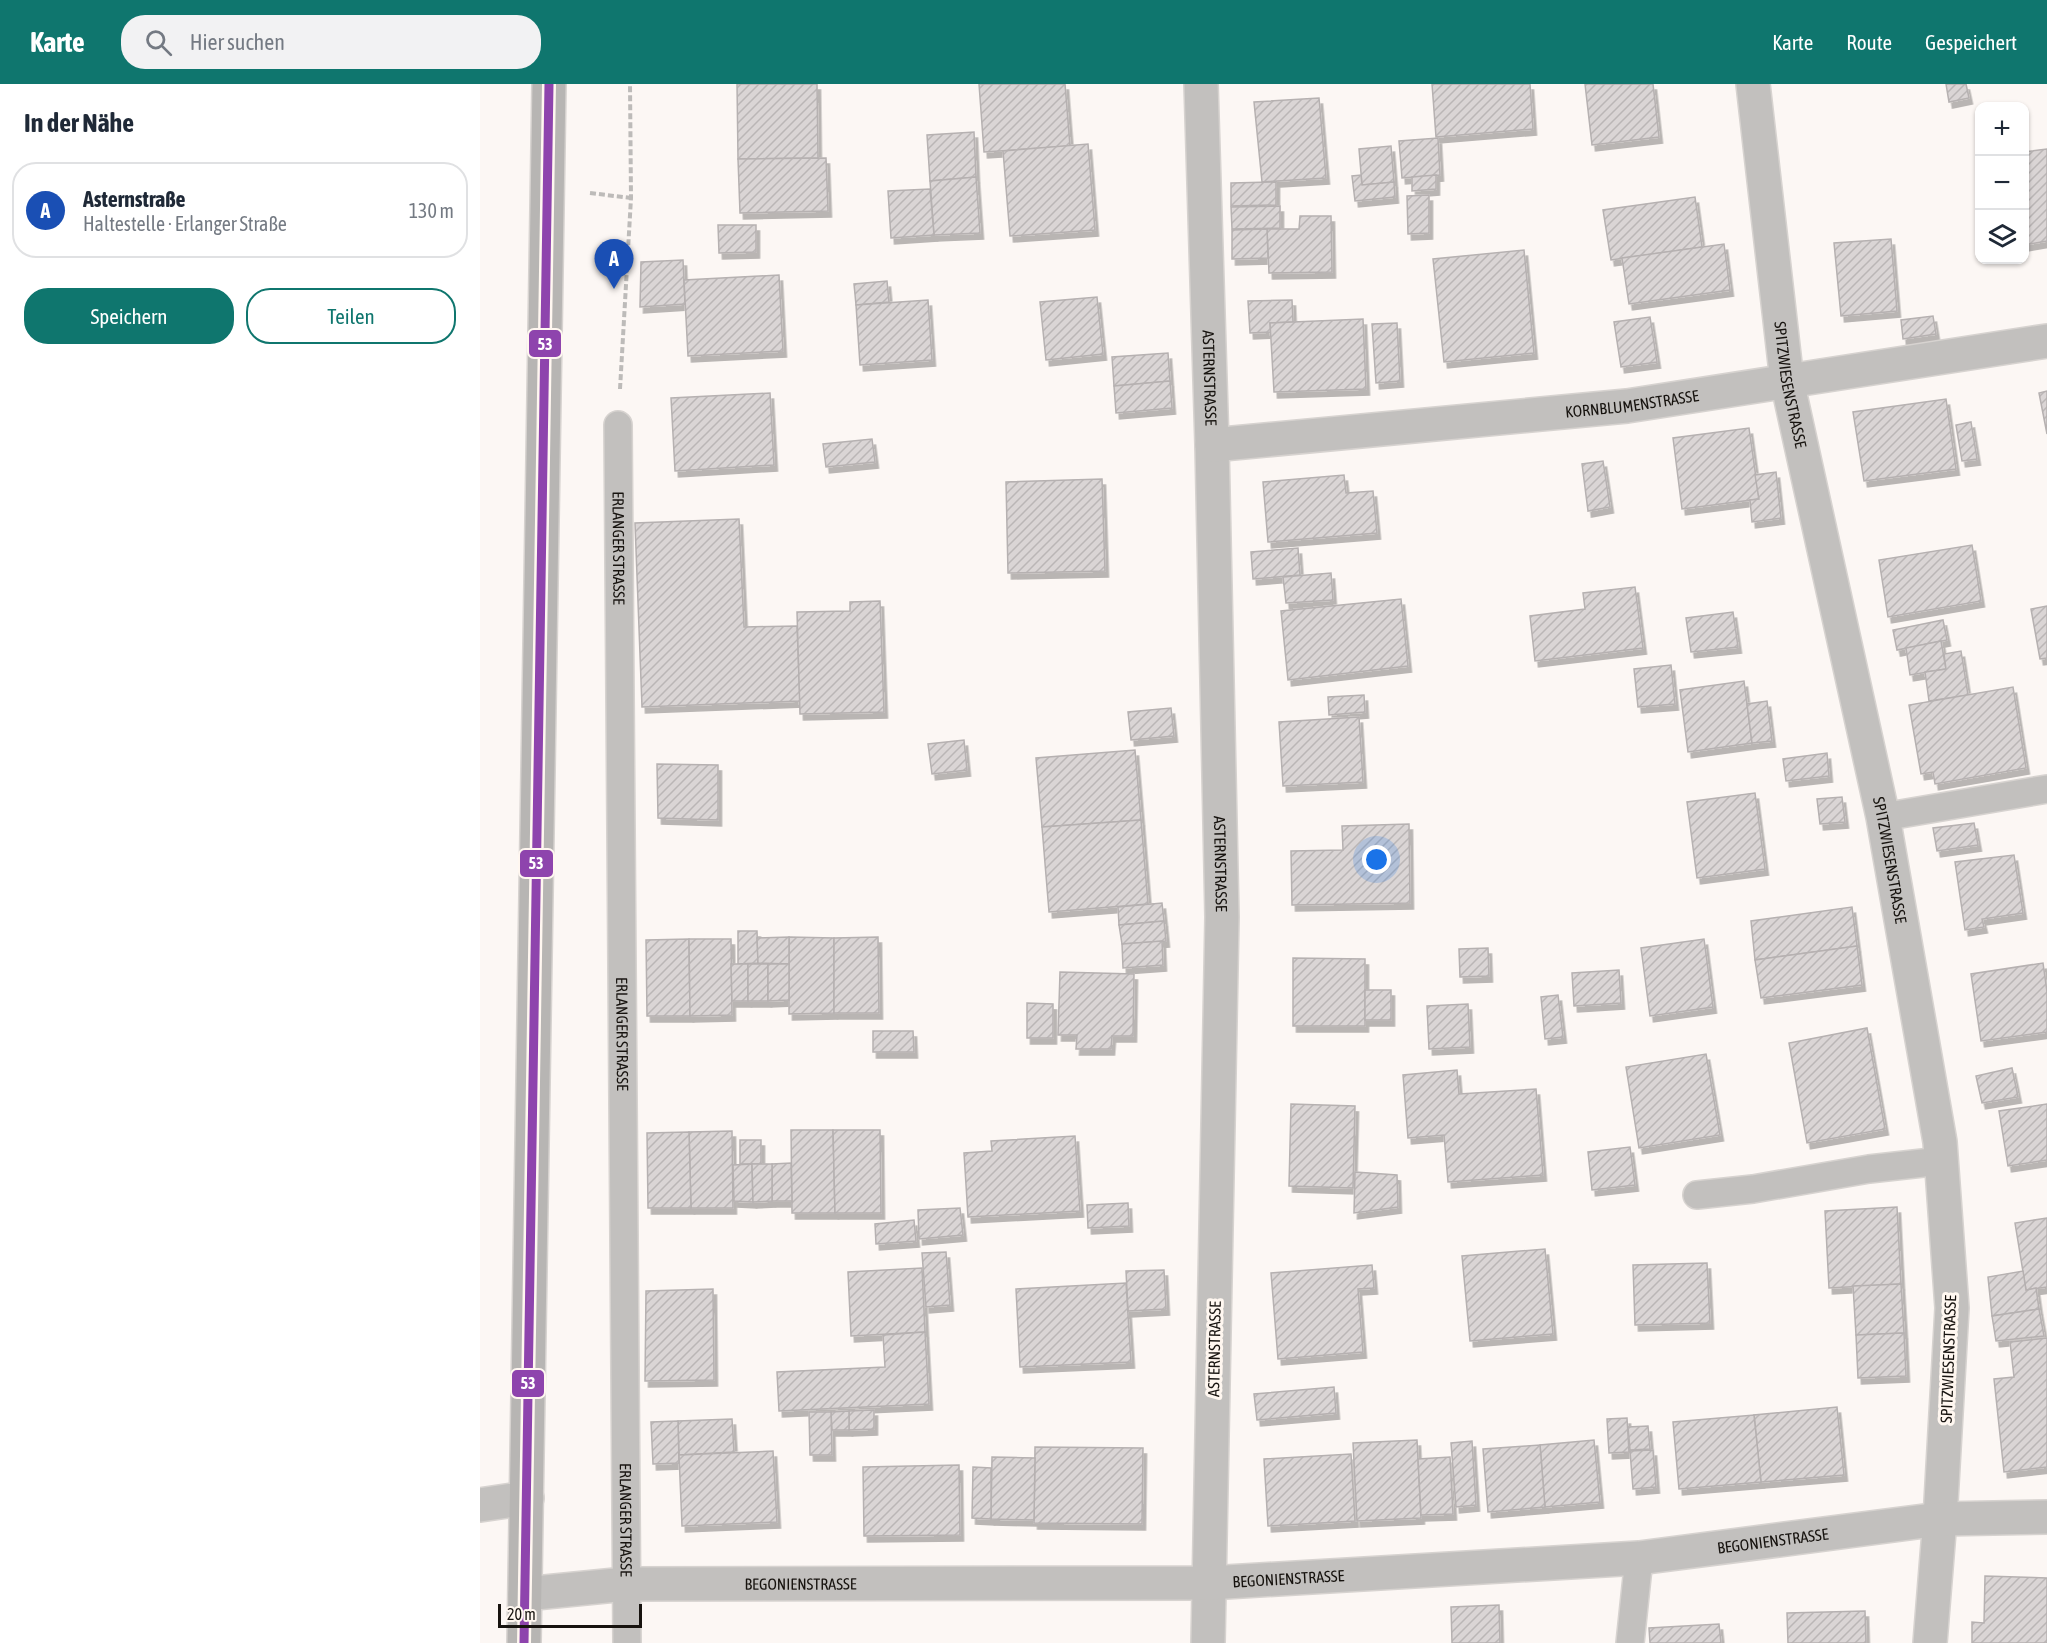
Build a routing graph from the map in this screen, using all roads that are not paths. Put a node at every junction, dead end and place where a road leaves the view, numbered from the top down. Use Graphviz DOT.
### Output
graph roads {
  1 [pos="549,84"];
  2 [pos="1201,84"];
  3 [pos="1753,84"];
  4 [pos="2047,341"];
  5 [pos="1787,381"];
  6 [pos="618,425"];
  7 [pos="1212,446"];
  8 [pos="2047,789"];
  9 [pos="1883,817"];
  10 [pos="1941,1161"];
  11 [pos="1697,1195"];
  12 [pos="527,1498"];
  13 [pos="480,1505"];
  14 [pos="2047,1517"];
  15 [pos="1940,1519"];
  16 [pos="1639,1558"];
  17 [pos="1209,1583"];
  18 [pos="626,1584"];
  19 [pos="525,1594"];
  20 [pos="524,1643"];
  21 [pos="627,1643"];
  22 [pos="1208,1643"];
  23 [pos="1630,1643"];
  24 [pos="1930,1643"];
  1 -- 12 [label="main road"];
  2 -- 7 [label="street, ASTERNSTRASSE"];
  3 -- 5 [label="street, SPITZWIESENSTRASSE"];
  4 -- 5 [label="street, KORNBLUMENSTRASSE"];
  5 -- 7 [label="street, KORNBLUMENSTRASSE"];
  5 -- 9 [label="street, SPITZWIESENSTRASSE"];
  6 -- 18 [label="lane, ERLANGER STRASSE"];
  7 -- 17 [label="street, ASTERNSTRASSE"];
  8 -- 9 [label="lane"];
  9 -- 10 [label="street, SPITZWIESENSTRASSE"];
  10 -- 11 [label="lane"];
  10 -- 15 [label="street, SPITZWIESENSTRASSE"];
  12 -- 13 [label="street"];
  12 -- 19 [label="main road"];
  14 -- 15 [label="street, BEGONIENSTRASSE"];
  15 -- 16 [label="street, BEGONIENSTRASSE"];
  15 -- 24 [label="street, SPITZWIESENSTRASSE"];
  16 -- 17 [label="street, BEGONIENSTRASSE"];
  16 -- 23 [label="lane"];
  17 -- 18 [label="street, BEGONIENSTRASSE"];
  17 -- 22 [label="street, ASTERNSTRASSE"];
  18 -- 19 [label="street, BEGONIENSTRASSE"];
  18 -- 21 [label="lane, ERLANGER STRASSE"];
  19 -- 20 [label="main road"];
}
